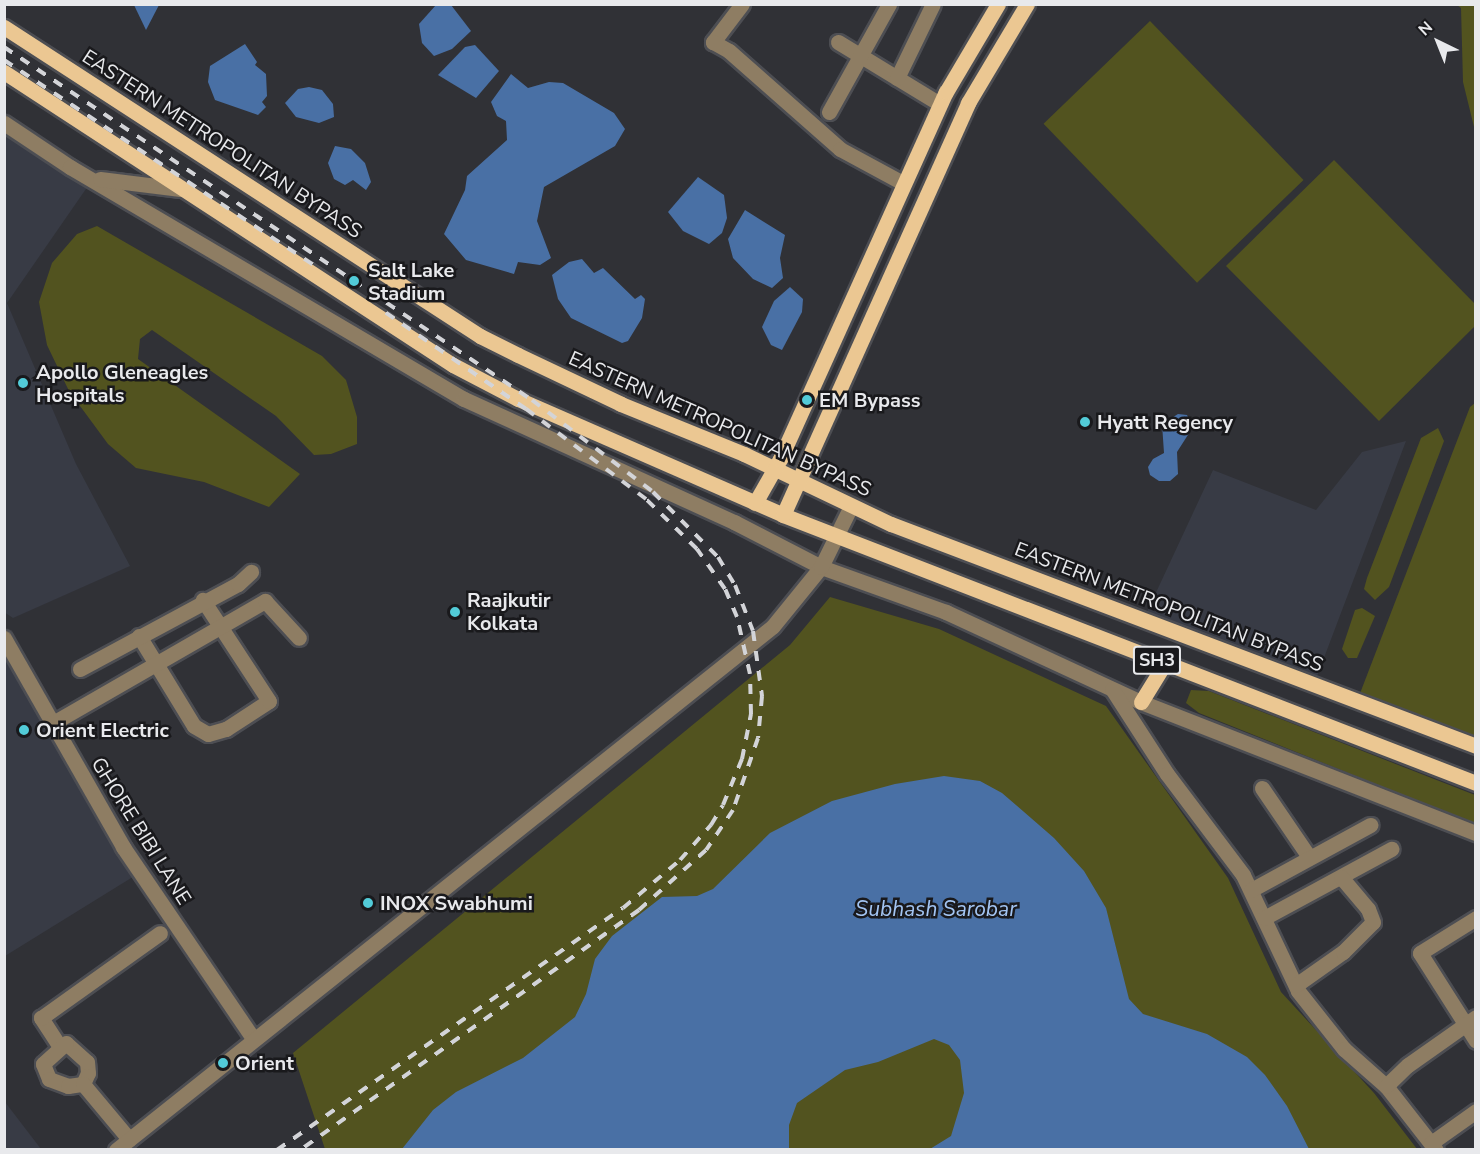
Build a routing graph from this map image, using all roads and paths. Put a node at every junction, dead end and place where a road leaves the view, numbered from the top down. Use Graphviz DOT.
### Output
graph roads {
  1 [pos="742,4"];
  2 [pos="889,4"];
  3 [pos="933,4"];
  4 [pos="998,4"];
  5 [pos="1026,4"];
  6 [pos="4,27"];
  7 [pos="978,35"];
  8 [pos="838,42"];
  9 [pos="999,47"];
  10 [pos="861,56"];
  11 [pos="4,72"];
  12 [pos="897,78"];
  13 [pos="940,104"];
  14 [pos="829,112"];
  15 [pos="4,123"];
  16 [pos="92,177"];
  17 [pos="903,183"];
  18 [pos="180,189"];
  19 [pos="774,468"];
  20 [pos="799,480"];
  21 [pos="755,503"];
  22 [pos="851,506"];
  23 [pos="783,515"];
  24 [pos="838,537"];
  25 [pos="821,567"];
  26 [pos="251,572"];
  27 [pos="203,600"];
  28 [pos="220,627"];
  29 [pos="139,636"];
  30 [pos="4,638"];
  31 [pos="299,638"];
  32 [pos="157,663"];
  33 [pos="1165,663"];
  34 [pos="80,669"];
  35 [pos="1112,689"];
  36 [pos="1141,702"];
  37 [pos="53,723"];
  38 [pos="1476,746"];
  39 [pos="1476,783"];
  40 [pos="1262,788"];
  41 [pos="1370,825"];
  42 [pos="1476,833"];
  43 [pos="1391,849"];
  44 [pos="1309,857"];
  45 [pos="1341,877"];
  46 [pos="1251,890"];
  47 [pos="1264,918"];
  48 [pos="1476,918"];
  49 [pos="160,933"];
  50 [pos="1296,985"];
  51 [pos="1469,1020"];
  52 [pos="254,1038"];
  53 [pos="1476,1041"];
  54 [pos="60,1047"];
  55 [pos="83,1084"];
  56 [pos="1386,1086"];
  57 [pos="1476,1111"];
  58 [pos="129,1139"];
  59 [pos="1433,1146"];
  60 [pos="116,1149"];
  1 -- 17 [label="street"];
  2 -- 10 [label="street"];
  3 -- 12 [label="street"];
  4 -- 7 [label="main road"];
  5 -- 9 [label="main road"];
  6 -- 19 [label="main road, EASTERN METROPOLITAN BYPASS / SH3"];
  7 -- 9 [label="main road"];
  7 -- 13 [label="main road"];
  8 -- 10 [label="street"];
  9 -- 20 [label="main road"];
  10 -- 12 [label="street"];
  10 -- 14 [label="street"];
  11 -- 18 [label="main road, SH3"];
  12 -- 13 [label="street"];
  13 -- 17 [label="main road"];
  15 -- 16 [label="street"];
  16 -- 18 [label="street"];
  16 -- 25 [label="street"];
  17 -- 19 [label="main road"];
  18 -- 21 [label="main road, SH3"];
  19 -- 20 [label="main road, EASTERN METROPOLITAN BYPASS / SH3"];
  19 -- 21 [label="main road"];
  20 -- 22 [label="main road, EASTERN METROPOLITAN BYPASS / SH3"];
  20 -- 23 [label="main road"];
  21 -- 23 [label="main road, SH3"];
  22 -- 24 [label="street"];
  22 -- 38 [label="main road, EASTERN METROPOLITAN BYPASS / SH3"];
  23 -- 24 [label="main road, SH3"];
  24 -- 25 [label="street"];
  24 -- 33 [label="main road, SH3"];
  25 -- 35 [label="street"];
  25 -- 52 [label="street"];
  26 -- 27 [label="street"];
  27 -- 28 [label="street"];
  27 -- 29 [label="street"];
  28 -- 31 [label="street"];
  28 -- 32 [label="street"];
  28 -- 32 [label="street"];
  29 -- 32 [label="street"];
  29 -- 34 [label="street"];
  30 -- 37 [label="street, GHORE BIBI LANE"];
  32 -- 37 [label="street"];
  33 -- 36 [label="main road"];
  33 -- 39 [label="main road, SH3"];
  35 -- 36 [label="street"];
  35 -- 46 [label="street"];
  36 -- 42 [label="street"];
  37 -- 52 [label="street, GHORE BIBI LANE"];
  40 -- 44 [label="street"];
  41 -- 44 [label="street"];
  43 -- 45 [label="street"];
  44 -- 46 [label="street"];
  45 -- 47 [label="street"];
  45 -- 50 [label="street"];
  46 -- 47 [label="street"];
  47 -- 50 [label="street"];
  48 -- 51 [label="street"];
  49 -- 54 [label="street"];
  50 -- 56 [label="street"];
  51 -- 53 [label="street"];
  51 -- 56 [label="street"];
  52 -- 58 [label="street"];
  54 -- 55 [label="street"];
  54 -- 55 [label="street"];
  55 -- 58 [label="street"];
  56 -- 59 [label="street"];
  57 -- 59 [label="street"];
  58 -- 60 [label="street"];
}
